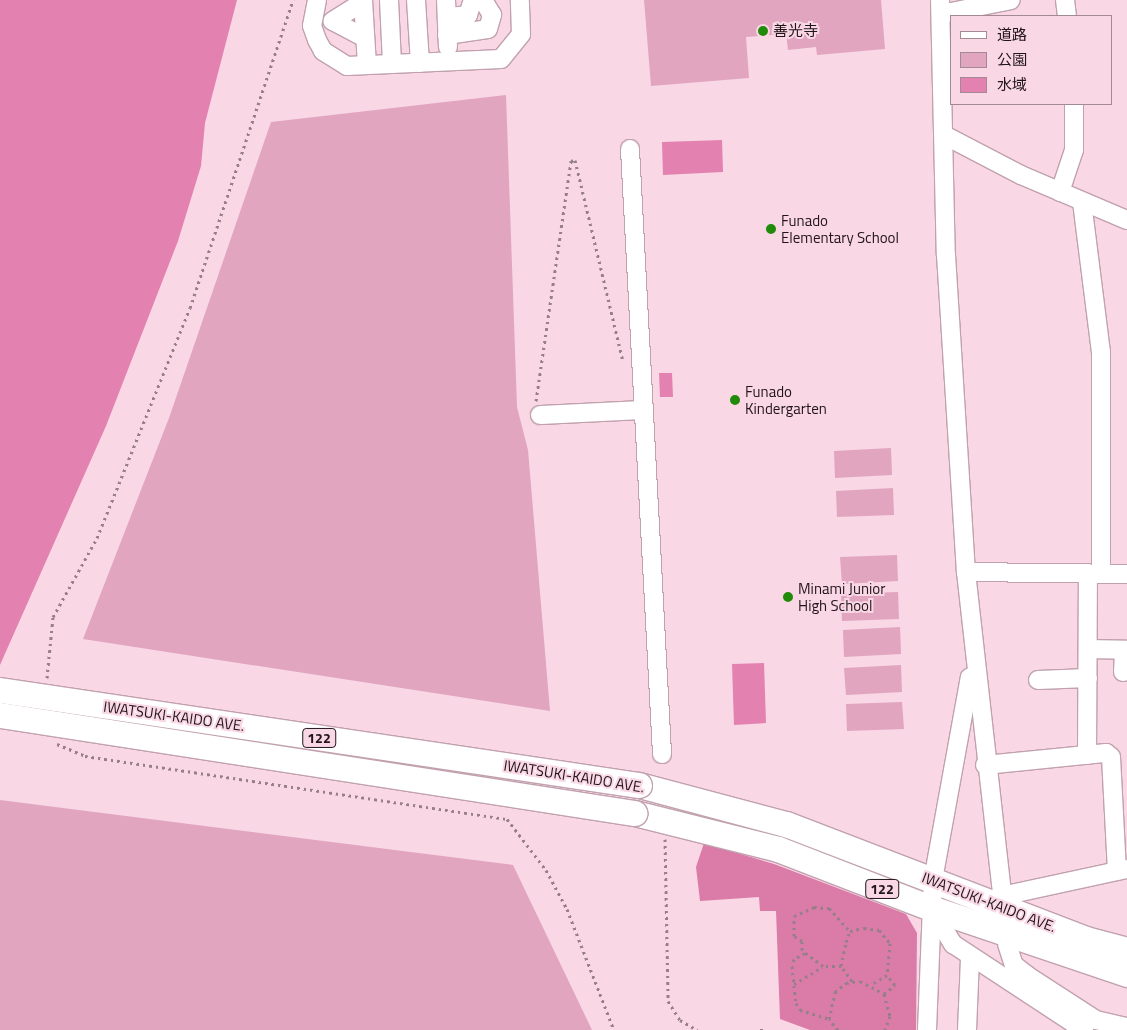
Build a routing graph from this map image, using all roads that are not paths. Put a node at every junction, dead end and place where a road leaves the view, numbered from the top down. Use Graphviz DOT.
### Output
graph roads {
  1 [pos="316,0"];
  2 [pos="388,0"];
  3 [pos="416,0"];
  4 [pos="473,0"];
  5 [pos="483,0"];
  6 [pos="520,0"];
  7 [pos="1011,0"];
  8 [pos="1065,0"];
  9 [pos="363,1"];
  10 [pos="941,7"];
  11 [pos="446,9"];
  12 [pos="1068,15"];
  13 [pos="447,35"];
  14 [pos="365,38"];
  15 [pos="448,62"];
  16 [pos="420,63"];
  17 [pos="392,64"];
  18 [pos="366,65"];
  19 [pos="1074,105"];
  20 [pos="946,136"];
  21 [pos="630,149"];
  22 [pos="1060,192"];
  23 [pos="1082,202"];
  24 [pos="1127,220"];
  25 [pos="538,409"];
  26 [pos="643,410"];
  27 [pos="966,572"];
  28 [pos="1095,574"];
  29 [pos="1127,574"];
  30 [pos="1088,649"];
  31 [pos="1126,650"];
  32 [pos="973,660"];
  33 [pos="1123,672"];
  34 [pos="1088,678"];
  35 [pos="1038,680"];
  36 [pos="0,690"];
  37 [pos="0,715"];
  38 [pos="662,754"];
  39 [pos="1087,755"];
  40 [pos="985,765"];
  41 [pos="1122,870"];
  42 [pos="933,880"];
  43 [pos="931,908"];
  44 [pos="1007,944"];
  45 [pos="1127,950"];
  46 [pos="970,956"];
  47 [pos="1127,974"];
  48 [pos="1127,1027"];
  49 [pos="927,1030"];
  50 [pos="966,1030"];
  51 [pos="1084,1030"];
  1 -- 18 [label="street"];
  2 -- 17 [label="street"];
  3 -- 16 [label="street"];
  4 -- 11 [label="street"];
  5 -- 13 [label="street"];
  6 -- 15 [label="street"];
  7 -- 10 [label="street"];
  8 -- 12 [label="street"];
  9 -- 14 [label="street"];
  9 -- 14 [label="street"];
  10 -- 20 [label="street"];
  11 -- 13 [label="street"];
  13 -- 15 [label="street"];
  14 -- 18 [label="street"];
  15 -- 16 [label="street"];
  16 -- 17 [label="street"];
  17 -- 18 [label="street"];
  19 -- 22 [label="street"];
  20 -- 22 [label="street"];
  20 -- 27 [label="street"];
  21 -- 26 [label="street"];
  22 -- 23 [label="street"];
  23 -- 24 [label="street"];
  23 -- 28 [label="street"];
  25 -- 26 [label="street"];
  26 -- 38 [label="street"];
  27 -- 28 [label="street"];
  27 -- 32 [label="street"];
  28 -- 29 [label="street"];
  28 -- 30 [label="street"];
  30 -- 31 [label="street"];
  30 -- 34 [label="street"];
  31 -- 33 [label="street"];
  32 -- 40 [label="street"];
  32 -- 42 [label="street"];
  34 -- 35 [label="street"];
  34 -- 39 [label="street"];
  36 -- 42 [label="highway, IWATSUKI-KAIDO AVE. / 122, bridge"];
  37 -- 43 [label="highway, IWATSUKI-KAIDO AVE. / 122, bridge"];
  39 -- 40 [label="street"];
  39 -- 41 [label="street"];
  40 -- 41 [label="street"];
  42 -- 43 [label="street"];
  42 -- 45 [label="highway, IWATSUKI-KAIDO AVE. / 122"];
  43 -- 46 [label="street"];
  43 -- 47 [label="highway, IWATSUKI-KAIDO AVE. / 122"];
  43 -- 49 [label="street"];
  44 -- 48 [label="street"];
  46 -- 50 [label="street"];
  46 -- 51 [label="street"];
}
